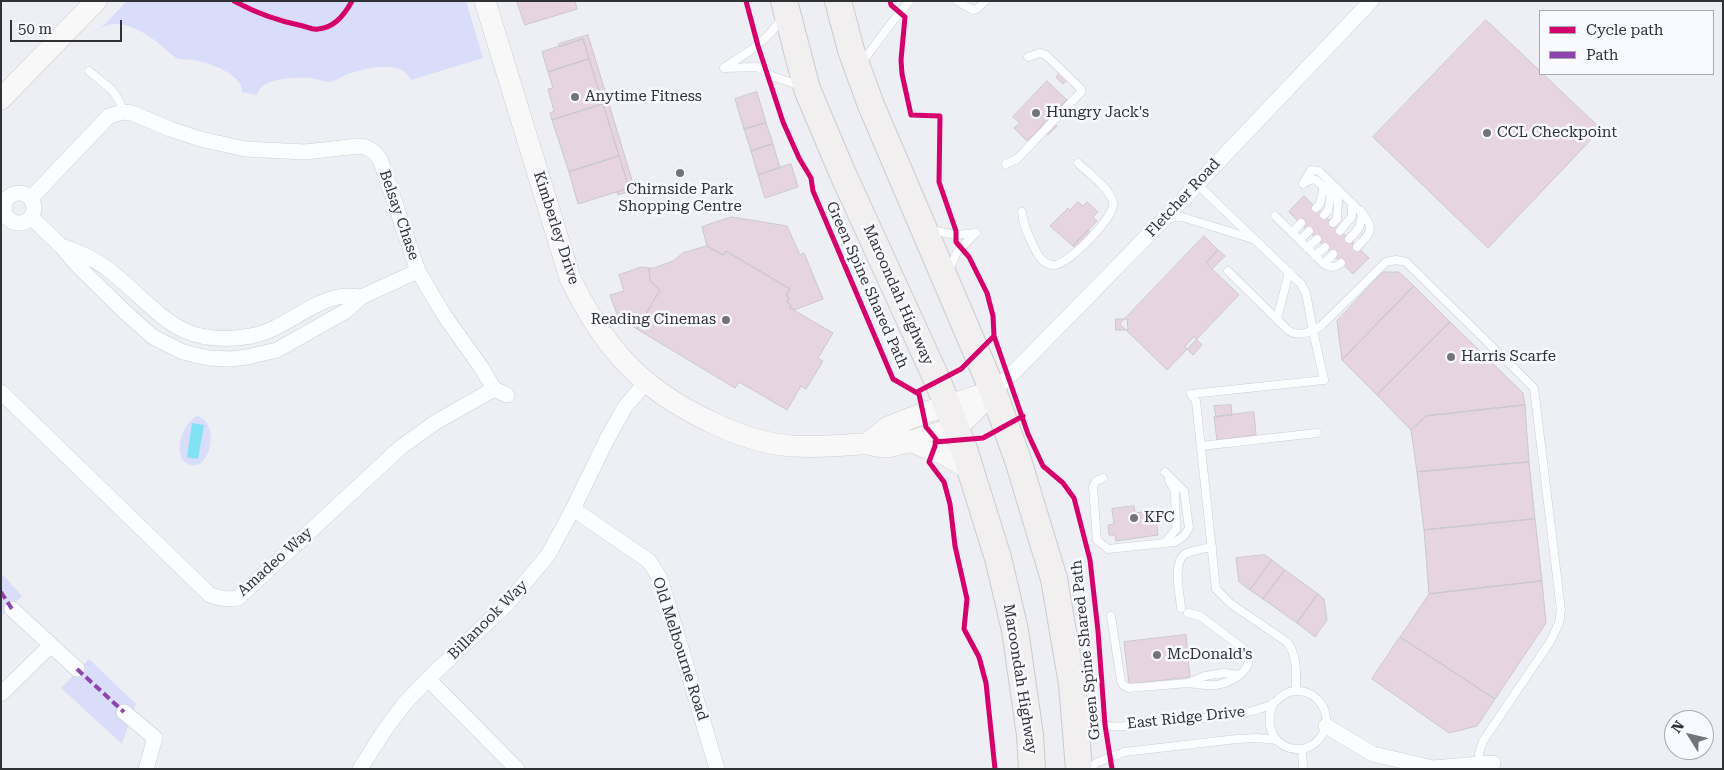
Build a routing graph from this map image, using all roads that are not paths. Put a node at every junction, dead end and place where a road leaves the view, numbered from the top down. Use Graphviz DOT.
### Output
graph roads {
  1 [pos="96,1"];
  2 [pos="484,1"];
  3 [pos="838,1"];
  4 [pos="910,1"];
  5 [pos="957,1"];
  6 [pos="985,1"];
  7 [pos="1371,1"];
  8 [pos="785,7"];
  9 [pos="1028,57"];
  10 [pos="858,66"];
  11 [pos="89,71"];
  12 [pos="807,89"];
  13 [pos="1,99"];
  14 [pos="123,112"];
  15 [pos="1078,163"];
  16 [pos="1006,164"];
  17 [pos="1196,184"];
  18 [pos="1324,186"];
  19 [pos="1331,193"];
  20 [pos="4,194"];
  21 [pos="31,198"];
  22 [pos="1352,204"];
  23 [pos="1316,208"];
  24 [pos="1361,211"];
  25 [pos="1022,212"];
  26 [pos="1324,215"];
  27 [pos="1275,216"];
  28 [pos="31,217"];
  29 [pos="1164,218"];
  30 [pos="5,222"];
  31 [pos="1301,223"];
  32 [pos="1333,223"];
  33 [pos="924,229"];
  34 [pos="1309,231"];
  35 [pos="1340,231"];
  36 [pos="1292,233"];
  37 [pos="1255,239"];
  38 [pos="1317,239"];
  39 [pos="1349,239"];
  40 [pos="1300,240"];
  41 [pos="61,246"];
  42 [pos="1325,247"];
  43 [pos="1357,247"];
  44 [pos="1308,248"];
  45 [pos="1333,254"];
  46 [pos="1316,256"];
  47 [pos="1341,263"];
  48 [pos="1324,264"];
  49 [pos="418,271"];
  50 [pos="1228,271"];
  51 [pos="1289,272"];
  52 [pos="950,294"];
  53 [pos="361,297"];
  54 [pos="1278,319"];
  55 [pos="1312,331"];
  56 [pos="645,383"];
  57 [pos="993,391"];
  58 [pos="1,392"];
  59 [pos="500,392"];
  60 [pos="952,416"];
  61 [pos="1317,433"];
  62 [pos="909,441"];
  63 [pos="867,444"];
  64 [pos="1201,446"];
  65 [pos="970,469"];
  66 [pos="1103,478"];
  67 [pos="573,509"];
  68 [pos="1165,543"];
  69 [pos="1212,547"];
  70 [pos="1181,608"];
  71 [pos="12,609"];
  72 [pos="1188,613"];
  73 [pos="1111,616"];
  74 [pos="50,645"];
  75 [pos="77,669"];
  76 [pos="428,679"];
  77 [pos="1296,691"];
  78 [pos="1,694"];
  79 [pos="1273,703"];
  80 [pos="1074,708"];
  81 [pos="124,712"];
  82 [pos="1326,726"];
  83 [pos="1276,740"];
  84 [pos="1302,749"];
  85 [pos="1484,766"];
  86 [pos="146,769"];
  87 [pos="360,769"];
  88 [pos="517,769"];
  89 [pos="717,769"];
  90 [pos="1032,769"];
  91 [pos="1079,769"];
  92 [pos="1090,769"];
  93 [pos="1303,769"];
  1 -- 13 [label="main road"];
  2 -- 56 [label="main road, Kimberley Drive"];
  3 -- 10 [label="highway"];
  4 -- 10 [label="lane"];
  5 -- 6 [label="lane"];
  7 -- 17 [label="street, Fletcher Road"];
  8 -- 12 [label="highway, Maroondah Highway"];
  8 -- 12 [label="lane"];
  9 -- 16 [label="lane"];
  10 -- 33 [label="highway"];
  11 -- 14 [label="lane"];
  12 -- 60 [label="highway, Maroondah Highway"];
  14 -- 21 [label="street"];
  14 -- 49 [label="street, Belsay Chase"];
  15 -- 25 [label="lane"];
  17 -- 29 [label="street, Fletcher Road"];
  17 -- 37 [label="lane"];
  18 -- 19 [label="lane"];
  18 -- 22 [label="lane"];
  18 -- 23 [label="lane"];
  19 -- 26 [label="lane"];
  19 -- 32 [label="lane"];
  20 -- 21 [label="street"];
  20 -- 30 [label="street"];
  21 -- 28 [label="street"];
  22 -- 24 [label="lane"];
  22 -- 35 [label="lane"];
  24 -- 39 [label="lane"];
  24 -- 43 [label="lane"];
  27 -- 36 [label="lane"];
  28 -- 30 [label="street"];
  28 -- 41 [label="street"];
  29 -- 37 [label="lane"];
  29 -- 57 [label="street, Fletcher Road"];
  31 -- 36 [label="lane"];
  33 -- 52 [label="highway"];
  33 -- 52 [label="lane"];
  34 -- 40 [label="lane"];
  36 -- 40 [label="lane"];
  37 -- 51 [label="lane"];
  38 -- 44 [label="lane"];
  40 -- 44 [label="lane"];
  41 -- 53 [label="street"];
  41 -- 53 [label="street"];
  42 -- 46 [label="lane"];
  44 -- 46 [label="lane"];
  45 -- 48 [label="lane"];
  46 -- 48 [label="lane"];
  47 -- 48 [label="lane"];
  49 -- 53 [label="street"];
  49 -- 59 [label="street, Belsay Chase"];
  50 -- 54 [label="lane"];
  51 -- 54 [label="lane"];
  51 -- 55 [label="lane"];
  52 -- 57 [label="highway"];
  54 -- 55 [label="lane"];
  55 -- 64 [label="lane"];
  55 -- 85 [label="lane"];
  56 -- 63 [label="main road, Kimberley Drive"];
  56 -- 67 [label="street, Billanook Way"];
  57 -- 60 [label="main road, Kimberley Drive"];
  57 -- 80 [label="highway"];
  58 -- 59 [label="street, Amadeo Way"];
  60 -- 62 [label="main road, Kimberley Drive"];
  60 -- 63 [label="main road, Kimberley Drive"];
  60 -- 65 [label="highway, Maroondah Highway"];
  61 -- 64 [label="lane"];
  62 -- 63 [label="main road, Kimberley Drive"];
  62 -- 65 [label="main road"];
  64 -- 69 [label="lane"];
  65 -- 90 [label="highway, Maroondah Highway"];
  66 -- 68 [label="lane"];
  67 -- 76 [label="street, Billanook Way"];
  67 -- 89 [label="street, Old Melbourne Road"];
  68 -- 68 [label="lane"];
  69 -- 70 [label="lane"];
  69 -- 77 [label="lane"];
  71 -- 74 [label="street"];
  72 -- 73 [label="lane"];
  74 -- 75 [label="street"];
  74 -- 78 [label="street"];
  76 -- 87 [label="street, Billanook Way"];
  76 -- 88 [label="street"];
  77 -- 79 [label="lane"];
  77 -- 82 [label="lane"];
  79 -- 80 [label="lane, East Ridge Drive"];
  79 -- 83 [label="lane"];
  80 -- 91 [label="highway"];
  81 -- 86 [label="street"];
  82 -- 84 [label="lane"];
  82 -- 85 [label="street"];
  83 -- 84 [label="lane"];
  83 -- 92 [label="lane, East Ridge Drive"];
  84 -- 93 [label="lane"];
}
